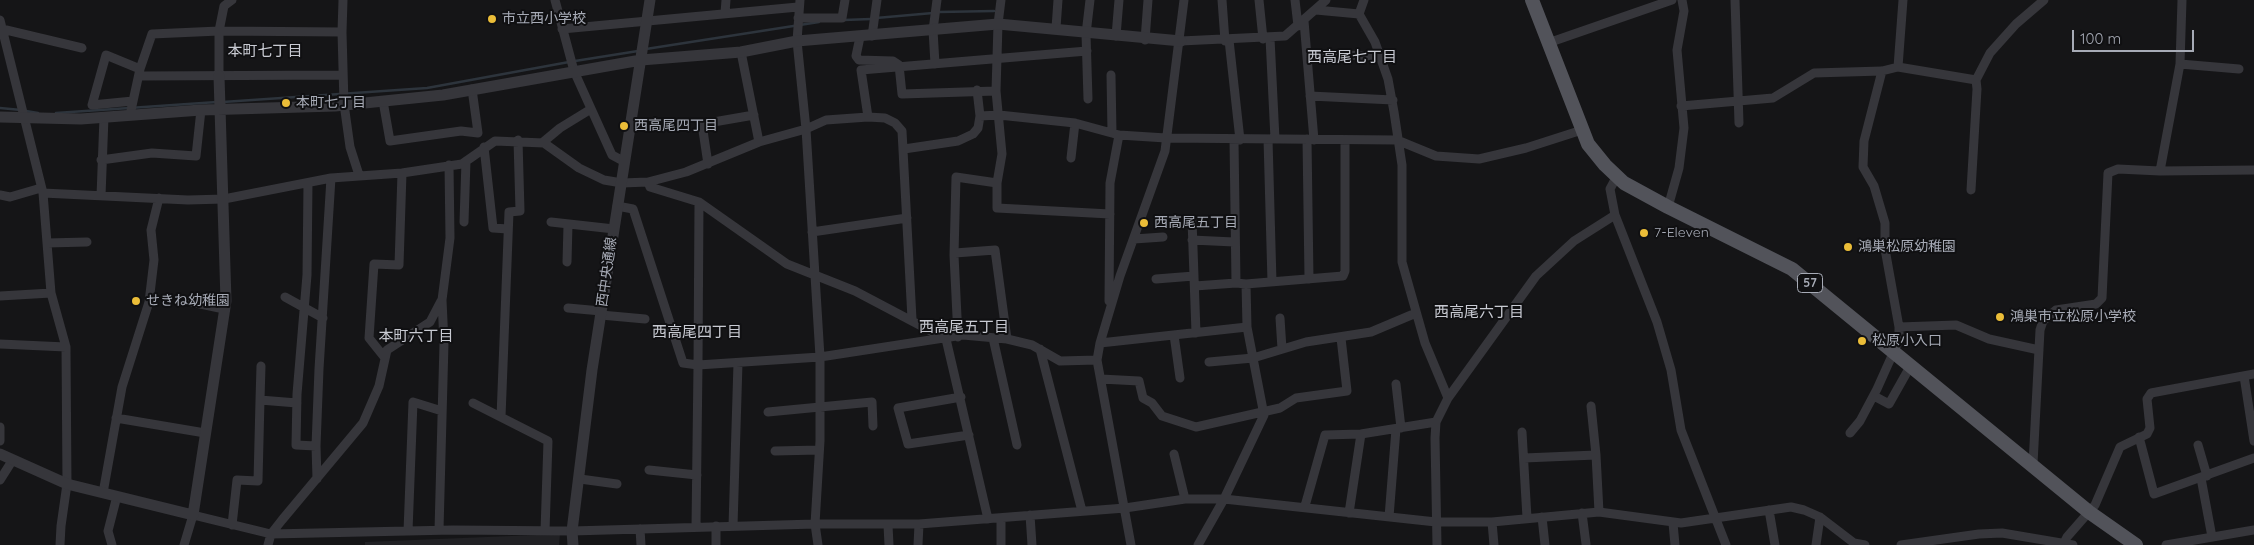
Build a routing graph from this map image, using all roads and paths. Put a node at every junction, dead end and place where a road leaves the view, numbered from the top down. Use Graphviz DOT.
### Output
graph roads {
  1 [pos="232,0"];
  2 [pos="343,0"];
  3 [pos="555,0"];
  4 [pos="650,0"];
  5 [pos="726,0"];
  6 [pos="845,0"];
  7 [pos="877,0"];
  8 [pos="937,0"];
  9 [pos="1001,0"];
  10 [pos="1058,0"];
  11 [pos="1090,0"];
  12 [pos="1119,0"];
  13 [pos="1148,0"];
  14 [pos="1184,0"];
  15 [pos="1222,0"];
  16 [pos="1259,0"];
  17 [pos="1296,0"];
  18 [pos="1326,0"];
  19 [pos="1364,0"];
  20 [pos="1532,0"];
  21 [pos="1672,0"];
  22 [pos="1682,0"];
  23 [pos="1735,0"];
  24 [pos="1903,0"];
  25 [pos="2044,0"];
  26 [pos="2182,0"];
  27 [pos="799,4"];
  28 [pos="773,5"];
  29 [pos="1316,10"];
  30 [pos="725,13"];
  31 [pos="1360,14"];
  32 [pos="798,18"];
  33 [pos="647,20"];
  34 [pos="998,24"];
  35 [pos="1301,24"];
  36 [pos="1,25"];
  37 [pos="1056,28"];
  38 [pos="562,29"];
  39 [pos="933,30"];
  40 [pos="219,31"];
  41 [pos="342,32"];
  42 [pos="1086,34"];
  43 [pos="866,36"];
  44 [pos="1116,36"];
  45 [pos="1266,38"];
  46 [pos="1145,40"];
  47 [pos="1227,40"];
  48 [pos="797,41"];
  49 [pos="1181,41"];
  50 [pos="1548,43"];
  51 [pos="82,48"];
  52 [pos="1086,51"];
  53 [pos="741,52"];
  54 [pos="1307,54"];
  55 [pos="1380,56"];
  56 [pos="996,59"];
  57 [pos="641,60"];
  58 [pos="935,64"];
  59 [pos="2180,64"];
  60 [pos="900,67"];
  61 [pos="1898,67"];
  62 [pos="2239,69"];
  63 [pos="574,71"];
  64 [pos="1882,71"];
  65 [pos="140,73"];
  66 [pos="343,75"];
  67 [pos="1111,75"];
  68 [pos="219,76"];
  69 [pos="1976,80"];
  70 [pos="472,89"];
  71 [pos="977,90"];
  72 [pos="996,91"];
  73 [pos="1310,96"];
  74 [pos="1088,99"];
  75 [pos="1392,100"];
  76 [pos="1739,100"];
  77 [pos="133,101"];
  78 [pos="383,101"];
  79 [pos="344,104"];
  80 [pos="1681,106"];
  81 [pos="591,109"];
  82 [pos="201,110"];
  83 [pos="221,110"];
  84 [pos="130,115"];
  85 [pos="754,115"];
  86 [pos="1000,115"];
  87 [pos="980,116"];
  88 [pos="0,117"];
  89 [pos="104,117"];
  90 [pos="868,117"];
  91 [pos="24,119"];
  92 [pos="1075,123"];
  93 [pos="1738,123"];
  94 [pos="806,129"];
  95 [pos="1582,130"];
  96 [pos="1116,134"];
  97 [pos="1166,138"];
  98 [pos="1272,139"];
  99 [pos="518,140"];
  100 [pos="1237,140"];
  101 [pos="1310,140"];
  102 [pos="1345,140"];
  103 [pos="1397,140"];
  104 [pos="759,142"];
  105 [pos="542,143"];
  106 [pos="484,148"];
  107 [pos="904,149"];
  108 [pos="1071,158"];
  109 [pos="101,160"];
  110 [pos="466,161"];
  111 [pos="625,162"];
  112 [pos="708,164"];
  113 [pos="450,165"];
  114 [pos="2254,170"];
  115 [pos="2160,171"];
  116 [pos="402,173"];
  117 [pos="359,175"];
  118 [pos="1617,176"];
  119 [pos="332,178"];
  120 [pos="648,182"];
  121 [pos="308,183"];
  122 [pos="622,183"];
  123 [pos="997,183"];
  124 [pos="1971,190"];
  125 [pos="42,191"];
  126 [pos="0,195"];
  127 [pos="101,196"];
  128 [pos="159,198"];
  129 [pos="224,199"];
  130 [pos="699,202"];
  131 [pos="617,206"];
  132 [pos="1668,207"];
  133 [pos="1110,214"];
  134 [pos="1615,215"];
  135 [pos="907,218"];
  136 [pos="1192,220"];
  137 [pos="464,222"];
  138 [pos="550,222"];
  139 [pos="568,224"];
  140 [pos="508,229"];
  141 [pos="614,229"];
  142 [pos="812,232"];
  143 [pos="1163,237"];
  144 [pos="1134,239"];
  145 [pos="1192,240"];
  146 [pos="87,242"];
  147 [pos="1234,242"];
  148 [pos="47,243"];
  149 [pos="954,253"];
  150 [pos="568,262"];
  151 [pos="814,276"];
  152 [pos="1156,278"];
  153 [pos="1308,279"];
  154 [pos="1195,281"];
  155 [pos="1272,282"];
  156 [pos="1236,283"];
  157 [pos="1246,284"];
  158 [pos="51,293"];
  159 [pos="0,296"];
  160 [pos="285,297"];
  161 [pos="442,300"];
  162 [pos="191,302"];
  163 [pos="304,307"];
  164 [pos="568,308"];
  165 [pos="224,309"];
  166 [pos="601,313"];
  167 [pos="1416,313"];
  168 [pos="1109,314"];
  169 [pos="323,318"];
  170 [pos="1280,318"];
  171 [pos="645,319"];
  172 [pos="912,319"];
  173 [pos="1248,327"];
  174 [pos="1899,328"];
  175 [pos="1196,333"];
  176 [pos="1174,335"];
  177 [pos="958,337"];
  178 [pos="946,338"];
  179 [pos="993,338"];
  180 [pos="1341,338"];
  181 [pos="1006,339"];
  182 [pos="1100,343"];
  183 [pos="0,344"];
  184 [pos="66,347"];
  185 [pos="1040,349"];
  186 [pos="1282,349"];
  187 [pos="2039,350"];
  188 [pos="1895,352"];
  189 [pos="820,357"];
  190 [pos="385,358"];
  191 [pos="1253,358"];
  192 [pos="1097,360"];
  193 [pos="1209,362"];
  194 [pos="738,363"];
  195 [pos="698,365"];
  196 [pos="1911,365"];
  197 [pos="261,366"];
  198 [pos="2254,374"];
  199 [pos="2244,376"];
  200 [pos="1101,378"];
  201 [pos="1180,378"];
  202 [pos="1396,384"];
  203 [pos="1874,396"];
  204 [pos="961,397"];
  205 [pos="1448,398"];
  206 [pos="260,400"];
  207 [pos="297,403"];
  208 [pos="473,403"];
  209 [pos="1591,406"];
  210 [pos="2251,407"];
  211 [pos="819,409"];
  212 [pos="442,411"];
  213 [pos="1263,411"];
  214 [pos="768,412"];
  215 [pos="501,417"];
  216 [pos="116,418"];
  217 [pos="1436,422"];
  218 [pos="873,426"];
  219 [pos="0,427"];
  220 [pos="1399,429"];
  221 [pos="1522,432"];
  222 [pos="205,433"];
  223 [pos="1850,433"];
  224 [pos="1361,434"];
  225 [pos="970,436"];
  226 [pos="2140,437"];
  227 [pos="0,441"];
  228 [pos="2254,442"];
  229 [pos="1017,445"];
  230 [pos="2198,445"];
  231 [pos="316,446"];
  232 [pos="819,450"];
  233 [pos="775,451"];
  234 [pos="0,454"];
  235 [pos="1174,454"];
  236 [pos="1596,456"];
  237 [pos="1524,458"];
  238 [pos="2254,458"];
  239 [pos="12,461"];
  240 [pos="2033,464"];
  241 [pos="649,470"];
  242 [pos="697,475"];
  243 [pos="2204,477"];
  244 [pos="317,479"];
  245 [pos="580,479"];
  246 [pos="0,480"];
  247 [pos="67,484"];
  248 [pos="617,484"];
  249 [pos="103,493"];
  250 [pos="117,496"];
  251 [pos="1185,499"];
  252 [pos="1224,499"];
  253 [pos="1305,506"];
  254 [pos="1125,508"];
  255 [pos="1769,510"];
  256 [pos="1082,511"];
  257 [pos="1598,512"];
  258 [pos="2090,512"];
  259 [pos="1349,513"];
  260 [pos="1582,514"];
  261 [pos="193,515"];
  262 [pos="1030,515"];
  263 [pos="1389,517"];
  264 [pos="1542,517"];
  265 [pos="1716,517"];
  266 [pos="1820,517"];
  267 [pos="1000,518"];
  268 [pos="1526,518"];
  269 [pos="988,519"];
  270 [pos="1436,522"];
  271 [pos="1492,522"];
  272 [pos="1672,523"];
  273 [pos="815,524"];
  274 [pos="919,524"];
  275 [pos="232,525"];
  276 [pos="696,526"];
  277 [pos="716,526"];
  278 [pos="733,526"];
  279 [pos="888,526"];
  280 [pos="640,529"];
  281 [pos="439,530"];
  282 [pos="2254,530"];
  283 [pos="408,531"];
  284 [pos="545,531"];
  285 [pos="572,531"];
  286 [pos="271,534"];
  287 [pos="2212,537"];
  288 [pos="1959,541"];
  289 [pos="1586,544"];
  290 [pos="2067,544"];
  291 [pos="2134,544"];
  292 [pos="60,545"];
  293 [pos="112,545"];
  294 [pos="184,545"];
  295 [pos="268,545"];
  296 [pos="573,545"];
  297 [pos="641,545"];
  298 [pos="716,545"];
  299 [pos="818,545"];
  300 [pos="889,545"];
  301 [pos="918,545"];
  302 [pos="1001,545"];
  303 [pos="1032,545"];
  304 [pos="1131,545"];
  305 [pos="1198,545"];
  306 [pos="1437,545"];
  307 [pos="1494,545"];
  308 [pos="1546,545"];
  309 [pos="1675,545"];
  310 [pos="1726,545"];
  311 [pos="1776,545"];
  312 [pos="1816,545"];
  313 [pos="1865,545"];
  314 [pos="1901,545"];
  315 [pos="2166,545"];
  1 -- 40 [label="street"];
  2 -- 41 [label="street"];
  3 -- 38 [label="street"];
  4 -- 33 [label="street, 西中央通線"];
  5 -- 30 [label="street"];
  6 -- 32 [label="street"];
  7 -- 43 [label="street"];
  8 -- 39 [label="street"];
  9 -- 34 [label="street"];
  10 -- 37 [label="street"];
  11 -- 42 [label="street"];
  12 -- 44 [label="street"];
  13 -- 46 [label="street"];
  14 -- 49 [label="street"];
  15 -- 47 [label="street"];
  16 -- 45 [label="street"];
  17 -- 35 [label="street"];
  18 -- 29 [label="street"];
  19 -- 31 [label="street"];
  20 -- 50 [label="main road, 57"];
  21 -- 50 [label="street"];
  22 -- 80 [label="street"];
  23 -- 76 [label="street"];
  24 -- 61 [label="street"];
  25 -- 69 [label="street"];
  26 -- 59 [label="street"];
  27 -- 28 [label="street"];
  27 -- 32 [label="street"];
  28 -- 30 [label="street"];
  29 -- 31 [label="street"];
  29 -- 35 [label="street"];
  30 -- 33 [label="street"];
  31 -- 55 [label="street"];
  32 -- 48 [label="street"];
  33 -- 38 [label="street"];
  33 -- 57 [label="street, 西中央通線"];
  34 -- 37 [label="street"];
  34 -- 39 [label="street"];
  34 -- 56 [label="street"];
  35 -- 45 [label="street"];
  35 -- 54 [label="street"];
  36 -- 51 [label="street"];
  36 -- 91 [label="street"];
  37 -- 42 [label="street"];
  38 -- 63 [label="street"];
  39 -- 43 [label="street"];
  39 -- 58 [label="street"];
  40 -- 41 [label="street"];
  40 -- 65 [label="street"];
  40 -- 68 [label="street"];
  41 -- 66 [label="street"];
  42 -- 44 [label="street"];
  42 -- 52 [label="street"];
  43 -- 48 [label="street"];
  43 -- 60 [label="street"];
  44 -- 46 [label="street"];
  45 -- 47 [label="street"];
  45 -- 98 [label="street"];
  46 -- 49 [label="street"];
  47 -- 49 [label="street"];
  47 -- 100 [label="street"];
  48 -- 53 [label="street"];
  48 -- 94 [label="street"];
  49 -- 97 [label="street"];
  50 -- 95 [label="main road, 57"];
  52 -- 56 [label="street"];
  52 -- 74 [label="street"];
  53 -- 57 [label="street"];
  53 -- 85 [label="street"];
  54 -- 55 [label="street"];
  54 -- 73 [label="street"];
  55 -- 75 [label="street"];
  56 -- 58 [label="street"];
  56 -- 72 [label="street"];
  57 -- 63 [label="street"];
  57 -- 111 [label="street, 西中央通線"];
  58 -- 60 [label="street"];
  59 -- 62 [label="street"];
  59 -- 115 [label="street"];
  60 -- 71 [label="street"];
  60 -- 90 [label="street"];
  61 -- 64 [label="street"];
  61 -- 69 [label="street"];
  63 -- 70 [label="street"];
  63 -- 81 [label="street"];
  64 -- 76 [label="street"];
  64 -- 174 [label="street"];
  65 -- 68 [label="street"];
  65 -- 77 [label="street"];
  65 -- 77 [label="street"];
  66 -- 68 [label="street"];
  66 -- 79 [label="street"];
  67 -- 96 [label="street"];
  68 -- 83 [label="street"];
  69 -- 124 [label="street"];
  70 -- 78 [label="street"];
  70 -- 78 [label="street"];
  71 -- 72 [label="street"];
  71 -- 87 [label="street"];
  72 -- 86 [label="street"];
  73 -- 75 [label="street"];
  73 -- 101 [label="street"];
  75 -- 103 [label="street"];
  76 -- 80 [label="street"];
  76 -- 93 [label="street"];
  77 -- 84 [label="street"];
  78 -- 79 [label="street"];
  79 -- 83 [label="street"];
  79 -- 117 [label="street"];
  80 -- 132 [label="street"];
  81 -- 105 [label="street"];
  81 -- 111 [label="street"];
  82 -- 83 [label="street"];
  82 -- 84 [label="street"];
  82 -- 109 [label="street"];
  83 -- 129 [label="street"];
  84 -- 89 [label="street"];
  85 -- 104 [label="street"];
  85 -- 112 [label="street"];
  86 -- 87 [label="street"];
  86 -- 92 [label="street"];
  86 -- 123 [label="street"];
  87 -- 107 [label="street"];
  88 -- 91 [label="street"];
  89 -- 91 [label="street"];
  89 -- 109 [label="street"];
  90 -- 94 [label="street"];
  90 -- 107 [label="street"];
  91 -- 125 [label="street"];
  92 -- 96 [label="street"];
  92 -- 108 [label="street"];
  94 -- 104 [label="street"];
  94 -- 142 [label="street"];
  95 -- 103 [label="street"];
  95 -- 118 [label="main road, 57"];
  96 -- 97 [label="street"];
  96 -- 133 [label="street"];
  97 -- 100 [label="street"];
  97 -- 144 [label="street"];
  98 -- 100 [label="street"];
  98 -- 101 [label="street"];
  98 -- 155 [label="street"];
  99 -- 105 [label="street"];
  99 -- 106 [label="street"];
  99 -- 140 [label="street"];
  100 -- 147 [label="street"];
  101 -- 102 [label="street"];
  101 -- 153 [label="street"];
  102 -- 103 [label="street"];
  102 -- 153 [label="street"];
  103 -- 167 [label="street"];
  104 -- 112 [label="street"];
  105 -- 122 [label="street"];
  106 -- 110 [label="street"];
  106 -- 140 [label="street"];
  107 -- 135 [label="street"];
  109 -- 127 [label="street"];
  110 -- 113 [label="street"];
  110 -- 137 [label="street"];
  111 -- 122 [label="street, 西中央通線"];
  112 -- 120 [label="street"];
  113 -- 116 [label="street"];
  113 -- 161 [label="street"];
  114 -- 115 [label="street"];
  115 -- 187 [label="street"];
  116 -- 117 [label="street"];
  116 -- 190 [label="street"];
  117 -- 119 [label="street"];
  118 -- 132 [label="main road, 57"];
  118 -- 134 [label="street"];
  119 -- 121 [label="street"];
  119 -- 169 [label="street"];
  120 -- 122 [label="street"];
  120 -- 130 [label="street"];
  121 -- 129 [label="street"];
  121 -- 163 [label="street"];
  122 -- 131 [label="street, 西中央通線"];
  123 -- 133 [label="street"];
  123 -- 149 [label="street"];
  125 -- 126 [label="street"];
  125 -- 127 [label="street"];
  125 -- 148 [label="street"];
  127 -- 128 [label="street"];
  128 -- 129 [label="street"];
  128 -- 216 [label="street"];
  129 -- 165 [label="street"];
  130 -- 151 [label="street"];
  130 -- 195 [label="street"];
  131 -- 141 [label="street, 西中央通線"];
  131 -- 195 [label="street"];
  132 -- 188 [label="main road, 57"];
  133 -- 168 [label="street"];
  134 -- 205 [label="street"];
  134 -- 265 [label="street"];
  135 -- 142 [label="street"];
  135 -- 172 [label="street"];
  136 -- 145 [label="street"];
  138 -- 139 [label="street"];
  139 -- 141 [label="street"];
  139 -- 150 [label="street"];
  140 -- 215 [label="street"];
  141 -- 166 [label="street, 西中央通線"];
  142 -- 151 [label="street"];
  143 -- 144 [label="street"];
  144 -- 168 [label="street"];
  145 -- 147 [label="street"];
  145 -- 154 [label="street"];
  146 -- 148 [label="street"];
  147 -- 156 [label="street"];
  148 -- 158 [label="street"];
  149 -- 177 [label="street"];
  149 -- 181 [label="street"];
  151 -- 172 [label="street"];
  151 -- 189 [label="street"];
  152 -- 154 [label="street"];
  153 -- 155 [label="street"];
  154 -- 156 [label="street"];
  154 -- 175 [label="street"];
  155 -- 157 [label="street"];
  156 -- 157 [label="street"];
  157 -- 173 [label="street"];
  158 -- 159 [label="street"];
  158 -- 184 [label="street"];
  160 -- 163 [label="street"];
  161 -- 190 [label="street"];
  161 -- 212 [label="street"];
  162 -- 165 [label="street"];
  163 -- 169 [label="street"];
  163 -- 207 [label="street"];
  164 -- 166 [label="street"];
  165 -- 222 [label="street"];
  166 -- 171 [label="street"];
  166 -- 245 [label="street, 西中央通線"];
  167 -- 180 [label="street"];
  167 -- 205 [label="street"];
  168 -- 182 [label="street"];
  169 -- 231 [label="street"];
  170 -- 186 [label="street"];
  172 -- 178 [label="street"];
  173 -- 175 [label="street"];
  173 -- 191 [label="street"];
  174 -- 187 [label="street"];
  174 -- 188 [label="street"];
  175 -- 176 [label="street"];
  176 -- 182 [label="street"];
  176 -- 201 [label="street"];
  177 -- 178 [label="street"];
  177 -- 179 [label="street"];
  178 -- 189 [label="street"];
  178 -- 204 [label="street"];
  179 -- 181 [label="street"];
  179 -- 229 [label="street"];
  180 -- 186 [label="street"];
  180 -- 213 [label="street"];
  181 -- 185 [label="street"];
  182 -- 192 [label="street"];
  183 -- 184 [label="street"];
  184 -- 247 [label="street"];
  185 -- 192 [label="street"];
  185 -- 256 [label="street"];
  186 -- 191 [label="street"];
  187 -- 240 [label="street"];
  188 -- 196 [label="main road, 57"];
  188 -- 203 [label="street"];
  189 -- 194 [label="street"];
  189 -- 211 [label="street"];
  190 -- 244 [label="street"];
  191 -- 193 [label="street"];
  191 -- 213 [label="street"];
  192 -- 200 [label="street"];
  194 -- 195 [label="street"];
  194 -- 278 [label="street"];
  195 -- 242 [label="street"];
  196 -- 203 [label="street"];
  196 -- 240 [label="main road, 57"];
  197 -- 206 [label="street"];
  198 -- 199 [label="street"];
  199 -- 210 [label="street"];
  199 -- 226 [label="street"];
  200 -- 213 [label="street"];
  200 -- 254 [label="street"];
  202 -- 220 [label="street"];
  203 -- 223 [label="street"];
  204 -- 225 [label="street"];
  204 -- 225 [label="street"];
  205 -- 217 [label="street"];
  206 -- 207 [label="street"];
  206 -- 275 [label="street"];
  207 -- 231 [label="street"];
  208 -- 215 [label="street"];
  209 -- 236 [label="street"];
  210 -- 228 [label="street"];
  211 -- 214 [label="street"];
  211 -- 218 [label="street"];
  211 -- 232 [label="street"];
  212 -- 281 [label="street"];
  212 -- 283 [label="street"];
  213 -- 252 [label="street"];
  215 -- 284 [label="street"];
  216 -- 222 [label="street"];
  216 -- 249 [label="street"];
  217 -- 220 [label="street"];
  217 -- 270 [label="street"];
  219 -- 227 [label="street"];
  220 -- 224 [label="street"];
  220 -- 263 [label="street"];
  221 -- 237 [label="street"];
  222 -- 261 [label="street"];
  224 -- 253 [label="street"];
  224 -- 259 [label="street"];
  225 -- 269 [label="street"];
  226 -- 243 [label="street"];
  226 -- 258 [label="street"];
  230 -- 243 [label="street"];
  231 -- 244 [label="street"];
  232 -- 233 [label="street"];
  232 -- 273 [label="street"];
  234 -- 239 [label="street"];
  235 -- 251 [label="street"];
  236 -- 237 [label="street"];
  236 -- 257 [label="street"];
  237 -- 268 [label="street"];
  238 -- 243 [label="street"];
  239 -- 246 [label="street"];
  239 -- 247 [label="street"];
  240 -- 258 [label="main road, 57"];
  241 -- 242 [label="street"];
  242 -- 276 [label="street"];
  243 -- 287 [label="street"];
  244 -- 286 [label="street"];
  245 -- 248 [label="street"];
  245 -- 285 [label="street, 西中央通線"];
  247 -- 249 [label="street"];
  247 -- 292 [label="street"];
  249 -- 250 [label="street"];
  250 -- 261 [label="street"];
  250 -- 293 [label="street"];
  251 -- 252 [label="street"];
  251 -- 254 [label="street"];
  252 -- 253 [label="street"];
  252 -- 305 [label="street"];
  253 -- 259 [label="street"];
  254 -- 256 [label="street"];
  254 -- 304 [label="street"];
  255 -- 265 [label="street"];
  255 -- 266 [label="street"];
  255 -- 311 [label="street"];
  256 -- 262 [label="street"];
  257 -- 260 [label="street"];
  257 -- 272 [label="street"];
  258 -- 290 [label="street"];
  258 -- 291 [label="main road, 57"];
  259 -- 263 [label="street"];
  260 -- 264 [label="street"];
  260 -- 289 [label="street"];
  261 -- 275 [label="street"];
  261 -- 294 [label="street"];
  262 -- 267 [label="street"];
  262 -- 303 [label="street"];
  263 -- 270 [label="street"];
  264 -- 268 [label="street"];
  264 -- 308 [label="street"];
  265 -- 272 [label="street"];
  265 -- 310 [label="street"];
  266 -- 312 [label="street"];
  266 -- 313 [label="street"];
  267 -- 269 [label="street"];
  267 -- 302 [label="street"];
  268 -- 271 [label="street"];
  269 -- 274 [label="street"];
  270 -- 271 [label="street"];
  270 -- 306 [label="street"];
  271 -- 307 [label="street"];
  272 -- 309 [label="street"];
  273 -- 278 [label="street"];
  273 -- 279 [label="street"];
  273 -- 299 [label="street"];
  274 -- 279 [label="street"];
  274 -- 301 [label="street"];
  275 -- 286 [label="street"];
  276 -- 277 [label="street"];
  276 -- 280 [label="street"];
  277 -- 278 [label="street"];
  277 -- 298 [label="street"];
  279 -- 300 [label="street"];
  280 -- 285 [label="street"];
  280 -- 297 [label="street"];
  281 -- 283 [label="street"];
  281 -- 284 [label="street"];
  282 -- 287 [label="street"];
  283 -- 286 [label="street"];
  284 -- 285 [label="street"];
  285 -- 296 [label="street, 西中央通線"];
  286 -- 295 [label="street"];
  287 -- 315 [label="street"];
  288 -- 290 [label="street"];
  288 -- 314 [label="street"];
}
